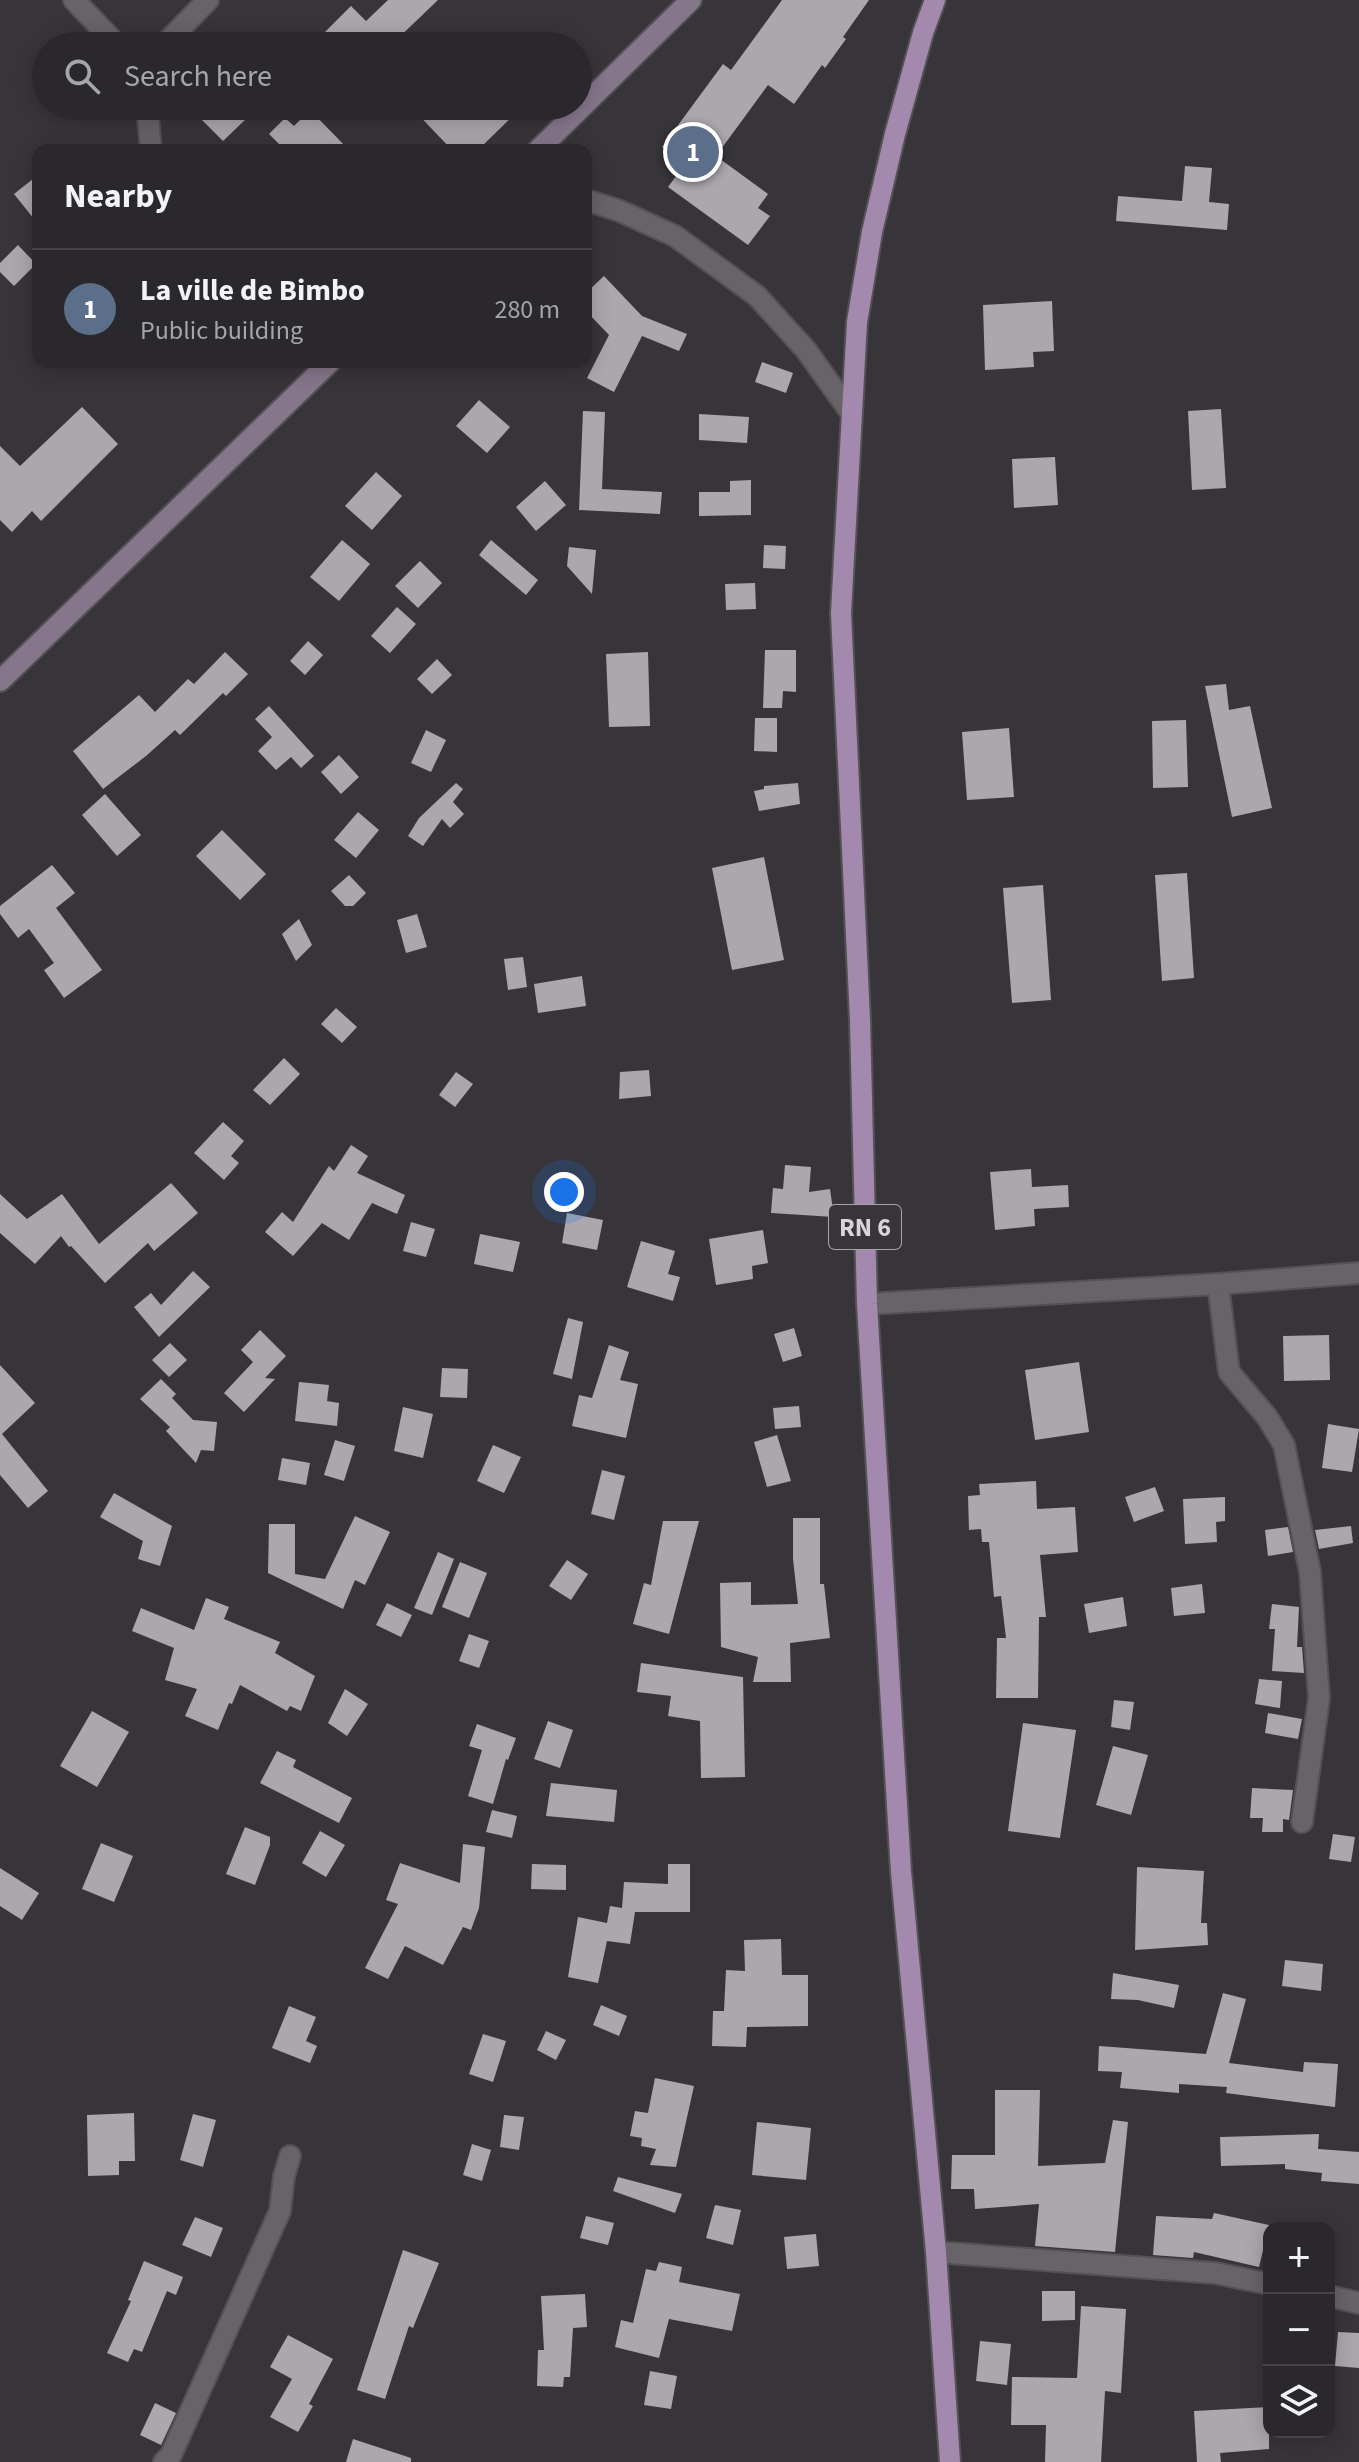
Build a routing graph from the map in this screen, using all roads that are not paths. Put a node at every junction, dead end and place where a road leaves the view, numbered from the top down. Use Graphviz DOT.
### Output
graph roads {
  1 [pos="74,0"];
  2 [pos="208,0"];
  3 [pos="691,0"];
  4 [pos="935,0"];
  5 [pos="105,32"];
  6 [pos="177,32"];
  7 [pos="592,97"];
  8 [pos="148,120"];
  9 [pos="569,120"];
  10 [pos="150,144"];
  11 [pos="544,144"];
  12 [pos="592,202"];
  13 [pos="324,368"];
  14 [pos="851,413"];
  15 [pos="0,681"];
  16 [pos="1359,1273"];
  17 [pos="1218,1284"];
  18 [pos="867,1304"];
  19 [pos="1302,1822"];
  20 [pos="290,2156"];
  21 [pos="936,2252"];
  22 [pos="1263,2283"];
  23 [pos="1335,2297"];
  24 [pos="1359,2303"];
  25 [pos="164,2462"];
  26 [pos="950,2462"];
  1 -- 5 [label="street"];
  2 -- 6 [label="street"];
  3 -- 7 [label="street"];
  4 -- 14 [label="main road, RN 6"];
  8 -- 10 [label="street"];
  9 -- 11 [label="street"];
  12 -- 14 [label="street"];
  13 -- 15 [label="street"];
  14 -- 18 [label="main road, RN 6"];
  16 -- 17 [label="street"];
  17 -- 18 [label="street"];
  17 -- 19 [label="street"];
  18 -- 21 [label="main road, RN 6"];
  20 -- 25 [label="street"];
  21 -- 22 [label="street"];
  21 -- 26 [label="main road, RN 6"];
  23 -- 24 [label="street"];
}
